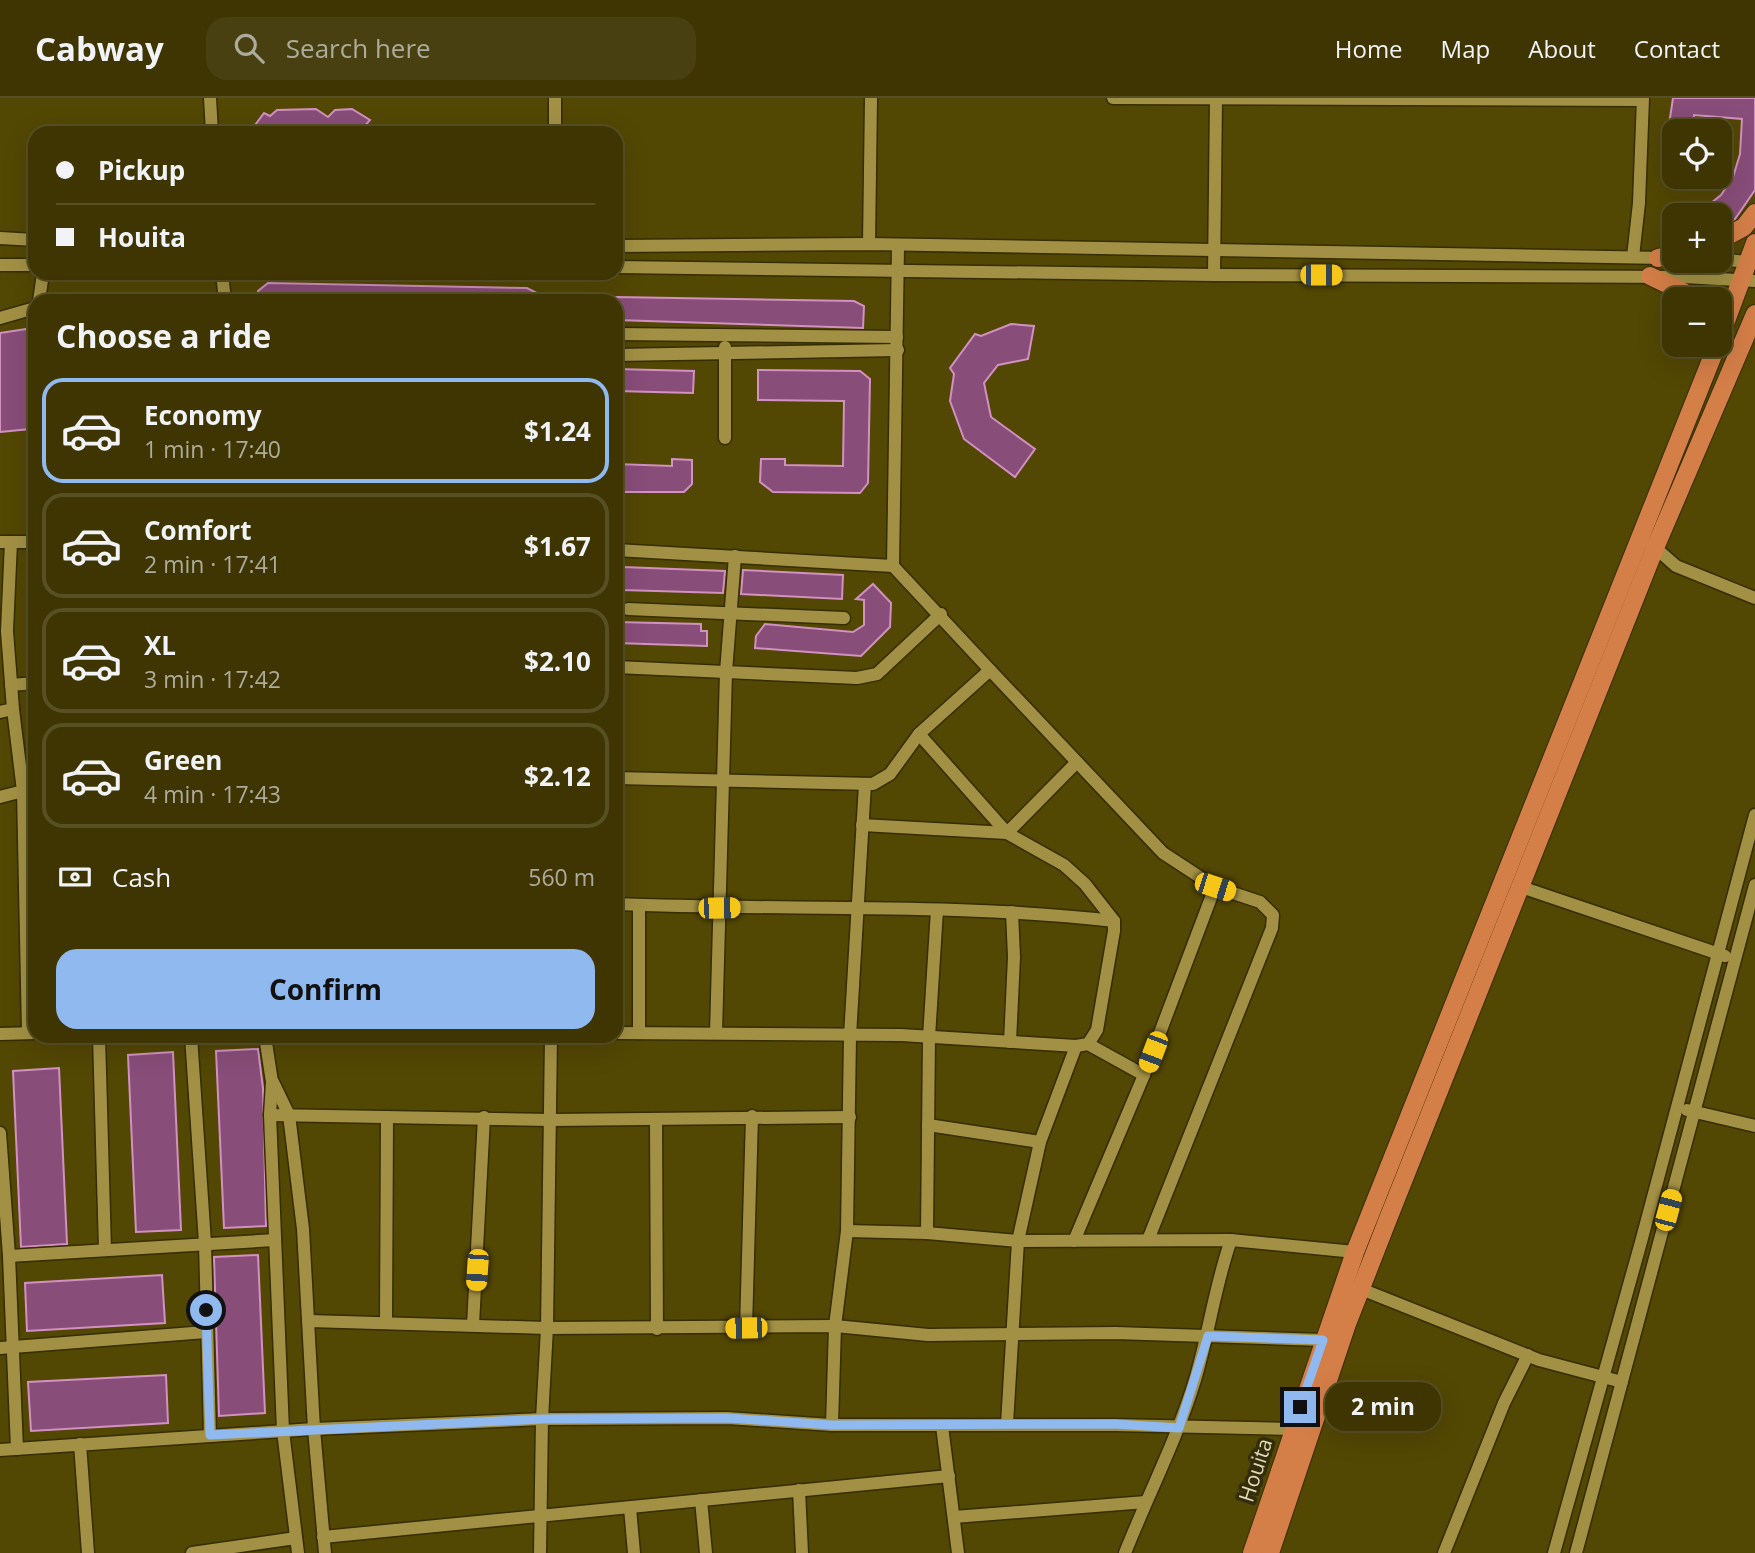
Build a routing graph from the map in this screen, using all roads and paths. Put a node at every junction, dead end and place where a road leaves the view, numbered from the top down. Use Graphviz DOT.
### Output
graph roads {
  1 [pos="210,98"];
  2 [pos="555,98"];
  3 [pos="872,98"];
  4 [pos="1112,98"];
  5 [pos="1216,99"];
  6 [pos="1643,99"];
  7 [pos="212,126"];
  8 [pos="555,126"];
  9 [pos="1755,213"];
  10 [pos="1732,233"];
  11 [pos="0,238"];
  12 [pos="28,240"];
  13 [pos="1755,243"];
  14 [pos="869,244"];
  15 [pos="623,246"];
  16 [pos="898,246"];
  17 [pos="1215,252"];
  18 [pos="1633,257"];
  19 [pos="1662,257"];
  20 [pos="1732,264"];
  21 [pos="0,265"];
  22 [pos="28,265"];
  23 [pos="623,267"];
  24 [pos="898,269"];
  25 [pos="1751,271"];
  26 [pos="1214,275"];
  27 [pos="1650,276"];
  28 [pos="1673,287"];
  29 [pos="28,310"];
  30 [pos="1732,311"];
  31 [pos="1755,314"];
  32 [pos="0,318"];
  33 [pos="623,334"];
  34 [pos="725,336"];
  35 [pos="897,343"];
  36 [pos="726,352"];
  37 [pos="623,355"];
  38 [pos="1704,357"];
  39 [pos="1712,357"];
  40 [pos="1692,407"];
  41 [pos="725,438"];
  42 [pos="1640,535"];
  43 [pos="5,542"];
  44 [pos="28,542"];
  45 [pos="1655,548"];
  46 [pos="623,550"];
  47 [pos="734,556"];
  48 [pos="893,566"];
  49 [pos="1755,598"];
  50 [pos="628,608"];
  51 [pos="732,614"];
  52 [pos="940,614"];
  53 [pos="844,618"];
  54 [pos="4,632"];
  55 [pos="623,667"];
  56 [pos="990,670"];
  57 [pos="726,672"];
  58 [pos="28,684"];
  59 [pos="11,685"];
  60 [pos="6,710"];
  61 [pos="919,734"];
  62 [pos="1077,762"];
  63 [pos="623,778"];
  64 [pos="725,783"];
  65 [pos="865,784"];
  66 [pos="28,787"];
  67 [pos="28,791"];
  68 [pos="0,797"];
  69 [pos="1755,815"];
  70 [pos="862,825"];
  71 [pos="1007,833"];
  72 [pos="1755,885"];
  73 [pos="1215,887"];
  74 [pos="1521,887"];
  75 [pos="623,904"];
  76 [pos="639,905"];
  77 [pos="856,907"];
  78 [pos="719,908"];
  79 [pos="937,910"];
  80 [pos="1012,912"];
  81 [pos="1114,921"];
  82 [pos="1719,954"];
  83 [pos="1736,958"];
  84 [pos="623,1032"];
  85 [pos="28,1033"];
  86 [pos="639,1033"];
  87 [pos="716,1033"];
  88 [pos="0,1034"];
  89 [pos="850,1036"];
  90 [pos="929,1037"];
  91 [pos="1010,1042"];
  92 [pos="99,1043"];
  93 [pos="191,1043"];
  94 [pos="266,1043"];
  95 [pos="551,1043"];
  96 [pos="1082,1045"];
  97 [pos="1144,1075"];
  98 [pos="272,1082"];
  99 [pos="1676,1108"];
  100 [pos="1694,1111"];
  101 [pos="270,1115"];
  102 [pos="289,1115"];
  103 [pos="752,1116"];
  104 [pos="484,1117"];
  105 [pos="850,1117"];
  106 [pos="387,1118"];
  107 [pos="656,1119"];
  108 [pos="551,1120"];
  109 [pos="928,1125"];
  110 [pos="1755,1126"];
  111 [pos="0,1133"];
  112 [pos="1040,1142"];
  113 [pos="847,1231"];
  114 [pos="928,1233"];
  115 [pos="275,1240"];
  116 [pos="1148,1240"];
  117 [pos="1231,1240"];
  118 [pos="1018,1241"];
  119 [pos="1074,1241"];
  120 [pos="205,1243"];
  121 [pos="106,1250"];
  122 [pos="1354,1252"];
  123 [pos="9,1256"];
  124 [pos="1361,1289"];
  125 [pos="309,1321"];
  126 [pos="386,1323"];
  127 [pos="1338,1323"];
  128 [pos="473,1325"];
  129 [pos="835,1326"];
  130 [pos="547,1328"];
  131 [pos="746,1328"];
  132 [pos="657,1329"];
  133 [pos="206,1332"];
  134 [pos="1013,1334"];
  135 [pos="1208,1336"];
  136 [pos="1323,1340"];
  137 [pos="14,1347"];
  138 [pos="0,1348"];
  139 [pos="1528,1355"];
  140 [pos="1602,1377"];
  141 [pos="1622,1382"];
  142 [pos="542,1419"];
  143 [pos="1007,1424"];
  144 [pos="832,1425"];
  145 [pos="943,1426"];
  146 [pos="1589,1427"];
  147 [pos="1179,1428"];
  148 [pos="314,1429"];
  149 [pos="1292,1429"];
  150 [pos="283,1431"];
  151 [pos="1609,1431"];
  152 [pos="210,1435"];
  153 [pos="80,1444"];
  154 [pos="17,1449"];
  155 [pos="0,1450"];
  156 [pos="949,1476"];
  157 [pos="799,1490"];
  158 [pos="1571,1493"];
  159 [pos="1591,1499"];
  160 [pos="701,1500"];
  161 [pos="1146,1502"];
  162 [pos="630,1508"];
  163 [pos="540,1516"];
  164 [pos="954,1517"];
  165 [pos="323,1537"];
  166 [pos="296,1538"];
  167 [pos="251,1549"];
  168 [pos="88,1553"];
  169 [pos="192,1553"];
  170 [pos="298,1553"];
  171 [pos="325,1553"];
  172 [pos="540,1553"];
  173 [pos="634,1553"];
  174 [pos="706,1553"];
  175 [pos="802,1553"];
  176 [pos="958,1553"];
  177 [pos="1125,1553"];
  178 [pos="1252,1553"];
  179 [pos="1270,1553"];
  180 [pos="1444,1553"];
  181 [pos="1554,1553"];
  182 [pos="1576,1553"];
  1 -- 7 [label="street"];
  2 -- 8 [label="street"];
  3 -- 14 [label="street"];
  4 -- 5 [label="street"];
  5 -- 6 [label="street"];
  5 -- 17 [label="street"];
  6 -- 18 [label="street"];
  9 -- 10 [label="main road"];
  11 -- 12 [label="street"];
  13 -- 25 [label="main road"];
  14 -- 15 [label="street"];
  14 -- 16 [label="street"];
  16 -- 17 [label="street"];
  16 -- 24 [label="street"];
  17 -- 18 [label="street"];
  17 -- 26 [label="street"];
  18 -- 19 [label="street"];
  20 -- 25 [label="street"];
  21 -- 22 [label="street"];
  23 -- 24 [label="street"];
  24 -- 26 [label="street"];
  24 -- 35 [label="street"];
  25 -- 27 [label="street"];
  25 -- 30 [label="main road"];
  26 -- 27 [label="street"];
  27 -- 28 [label="main road"];
  29 -- 32 [label="street"];
  31 -- 45 [label="main road"];
  33 -- 34 [label="street"];
  34 -- 35 [label="street"];
  34 -- 36 [label="street"];
  35 -- 36 [label="street"];
  35 -- 48 [label="street"];
  36 -- 37 [label="street"];
  36 -- 41 [label="street"];
  38 -- 40 [label="main road"];
  39 -- 40 [label="main road"];
  40 -- 42 [label="main road"];
  42 -- 45 [label="street"];
  42 -- 122 [label="main road"];
  43 -- 44 [label="street"];
  43 -- 54 [label="street"];
  45 -- 49 [label="street"];
  45 -- 74 [label="main road"];
  46 -- 47 [label="street"];
  47 -- 48 [label="street"];
  47 -- 51 [label="street"];
  48 -- 52 [label="street"];
  50 -- 51 [label="street"];
  51 -- 53 [label="street"];
  51 -- 57 [label="street"];
  52 -- 56 [label="street"];
  52 -- 57 [label="street"];
  54 -- 59 [label="street"];
  55 -- 57 [label="street"];
  56 -- 61 [label="street"];
  56 -- 62 [label="street"];
  57 -- 64 [label="street"];
  58 -- 59 [label="street"];
  59 -- 60 [label="street"];
  60 -- 66 [label="street"];
  61 -- 65 [label="street"];
  61 -- 71 [label="street"];
  62 -- 71 [label="street"];
  62 -- 73 [label="street"];
  63 -- 64 [label="street"];
  64 -- 65 [label="street"];
  64 -- 78 [label="street"];
  65 -- 70 [label="street"];
  67 -- 68 [label="street"];
  69 -- 82 [label="street"];
  70 -- 71 [label="street"];
  70 -- 77 [label="street"];
  71 -- 81 [label="street"];
  72 -- 83 [label="street"];
  73 -- 97 [label="street"];
  73 -- 116 [label="street"];
  74 -- 82 [label="street"];
  74 -- 124 [label="main road"];
  75 -- 76 [label="street"];
  76 -- 78 [label="street"];
  76 -- 86 [label="street"];
  77 -- 78 [label="street"];
  77 -- 79 [label="street"];
  77 -- 89 [label="street"];
  78 -- 87 [label="street"];
  79 -- 80 [label="street"];
  79 -- 90 [label="street"];
  80 -- 81 [label="street"];
  80 -- 91 [label="street"];
  81 -- 96 [label="street"];
  82 -- 83 [label="street"];
  82 -- 99 [label="street"];
  83 -- 100 [label="street"];
  84 -- 86 [label="street"];
  85 -- 88 [label="street"];
  86 -- 87 [label="street"];
  87 -- 89 [label="street"];
  89 -- 90 [label="street"];
  89 -- 105 [label="street"];
  90 -- 91 [label="street"];
  90 -- 109 [label="street"];
  91 -- 96 [label="street"];
  92 -- 121 [label="street"];
  93 -- 120 [label="street"];
  94 -- 98 [label="street"];
  95 -- 108 [label="street"];
  96 -- 97 [label="street"];
  96 -- 112 [label="street"];
  97 -- 119 [label="street"];
  98 -- 101 [label="street"];
  98 -- 102 [label="street"];
  99 -- 100 [label="street"];
  99 -- 140 [label="street"];
  100 -- 110 [label="street"];
  100 -- 141 [label="street"];
  101 -- 102 [label="street"];
  101 -- 115 [label="street"];
  102 -- 106 [label="street"];
  102 -- 125 [label="street"];
  103 -- 105 [label="street"];
  103 -- 107 [label="street"];
  103 -- 131 [label="street"];
  104 -- 106 [label="street"];
  104 -- 108 [label="street"];
  104 -- 128 [label="street"];
  105 -- 113 [label="street"];
  106 -- 126 [label="street"];
  107 -- 108 [label="street"];
  107 -- 132 [label="street"];
  108 -- 130 [label="street"];
  109 -- 112 [label="street"];
  109 -- 114 [label="street"];
  111 -- 123 [label="street"];
  112 -- 118 [label="street"];
  113 -- 114 [label="street"];
  113 -- 129 [label="street"];
  114 -- 118 [label="street"];
  115 -- 120 [label="street"];
  115 -- 150 [label="street"];
  116 -- 117 [label="street"];
  116 -- 119 [label="street"];
  117 -- 122 [label="street"];
  117 -- 135 [label="street"];
  118 -- 119 [label="street"];
  118 -- 134 [label="street"];
  120 -- 121 [label="street"];
  120 -- 133 [label="street"];
  121 -- 123 [label="street"];
  122 -- 127 [label="main road"];
  123 -- 137 [label="street"];
  124 -- 127 [label="main road"];
  124 -- 139 [label="street"];
  125 -- 126 [label="street"];
  125 -- 148 [label="street"];
  126 -- 128 [label="street"];
  127 -- 136 [label="main road, Houita"];
  127 -- 179 [label="main road, Houita"];
  128 -- 130 [label="street"];
  129 -- 131 [label="street"];
  129 -- 134 [label="street"];
  129 -- 144 [label="street"];
  130 -- 132 [label="street"];
  130 -- 142 [label="street"];
  131 -- 132 [label="street"];
  133 -- 137 [label="street"];
  133 -- 152 [label="street"];
  134 -- 135 [label="street"];
  134 -- 143 [label="street"];
  135 -- 136 [label="street"];
  135 -- 147 [label="street"];
  136 -- 149 [label="main road, Houita"];
  137 -- 138 [label="street"];
  137 -- 154 [label="street"];
  139 -- 140 [label="street"];
  139 -- 180 [label="street"];
  140 -- 141 [label="street"];
  140 -- 146 [label="street"];
  141 -- 151 [label="street"];
  142 -- 144 [label="street"];
  142 -- 148 [label="street"];
  142 -- 163 [label="street"];
  143 -- 145 [label="street"];
  143 -- 147 [label="street"];
  144 -- 145 [label="street"];
  145 -- 156 [label="street"];
  146 -- 151 [label="street"];
  146 -- 158 [label="street"];
  147 -- 149 [label="street"];
  147 -- 161 [label="street"];
  148 -- 150 [label="street"];
  148 -- 165 [label="street"];
  149 -- 178 [label="main road, Houita"];
  150 -- 152 [label="street"];
  150 -- 166 [label="street"];
  151 -- 159 [label="street"];
  152 -- 153 [label="street"];
  153 -- 154 [label="street"];
  153 -- 168 [label="street"];
  154 -- 155 [label="street"];
  156 -- 157 [label="street"];
  156 -- 164 [label="street"];
  157 -- 160 [label="street"];
  157 -- 175 [label="street"];
  158 -- 159 [label="street"];
  158 -- 181 [label="street"];
  159 -- 182 [label="street"];
  160 -- 162 [label="street"];
  160 -- 174 [label="street"];
  161 -- 164 [label="street"];
  161 -- 177 [label="street"];
  162 -- 163 [label="street"];
  162 -- 173 [label="street"];
  163 -- 165 [label="street"];
  163 -- 172 [label="street"];
  164 -- 176 [label="street"];
  165 -- 171 [label="street"];
  166 -- 167 [label="street"];
  166 -- 170 [label="street"];
  167 -- 169 [label="street"];
}
